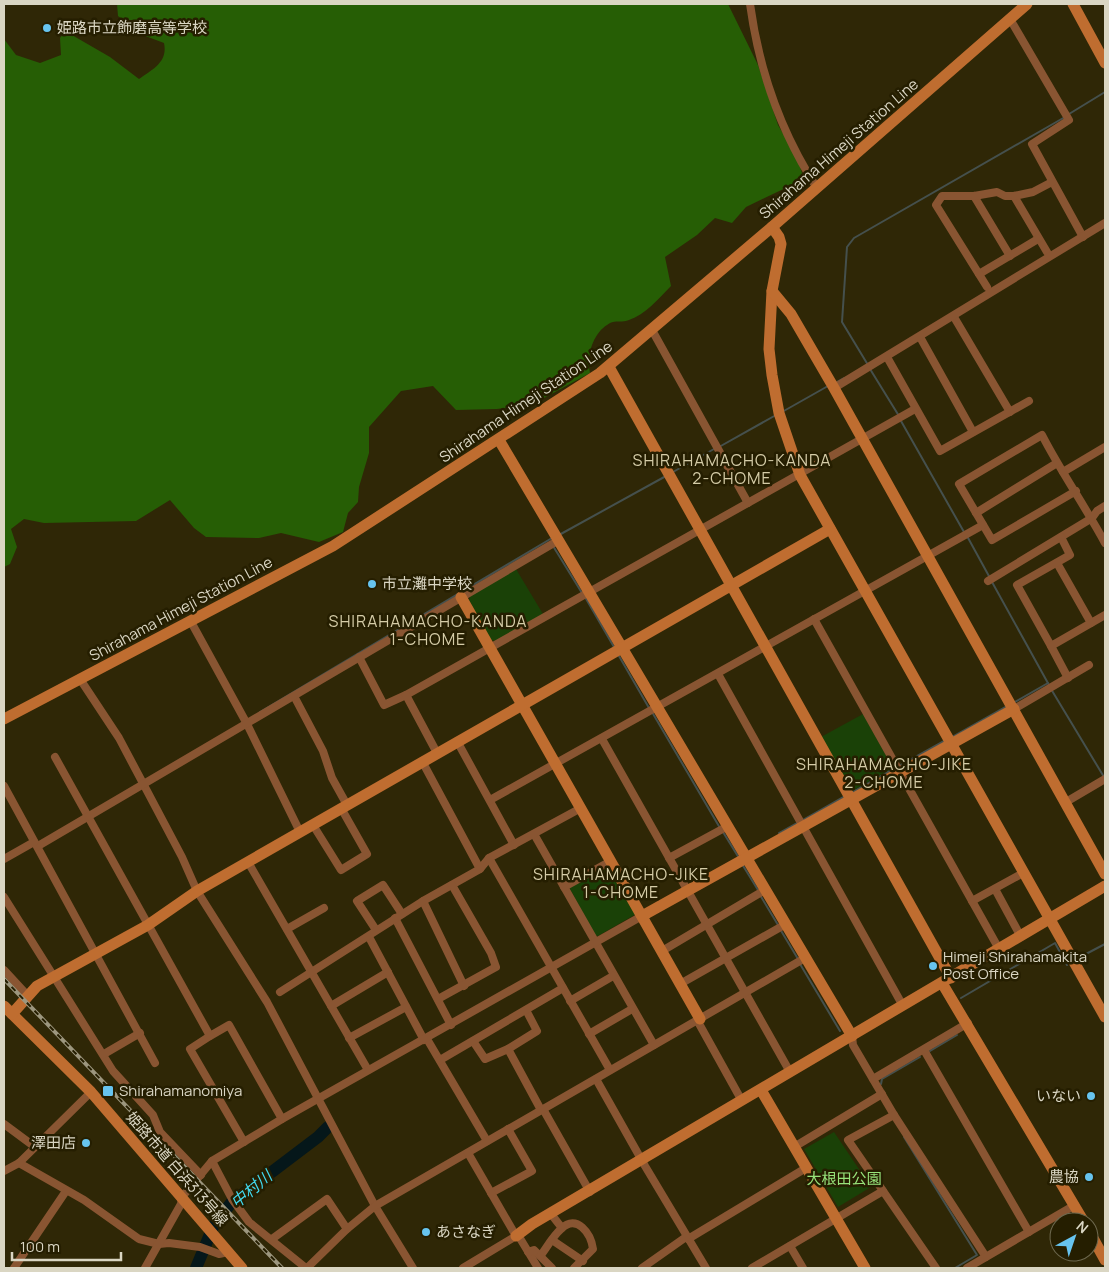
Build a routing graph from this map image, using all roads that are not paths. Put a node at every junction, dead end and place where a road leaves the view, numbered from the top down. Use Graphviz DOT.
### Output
graph roads {
  1 [pos="750,4"];
  2 [pos="1027,4"];
  3 [pos="1073,4"];
  4 [pos="1010,19"];
  5 [pos="1105,63"];
  6 [pos="1052,182"];
  7 [pos="817,188"];
  8 [pos="974,196"];
  9 [pos="1014,196"];
  10 [pos="1105,223"];
  11 [pos="772,227"];
  12 [pos="1083,237"];
  13 [pos="1038,238"];
  14 [pos="1047,252"];
  15 [pos="1010,256"];
  16 [pos="979,274"];
  17 [pos="987,287"];
  18 [pos="772,291"];
  19 [pos="954,317"];
  20 [pos="652,330"];
  21 [pos="920,337"];
  22 [pos="887,357"];
  23 [pos="609,366"];
  24 [pos="834,388"];
  25 [pos="1029,401"];
  26 [pos="915,409"];
  27 [pos="1010,412"];
  28 [pos="973,432"];
  29 [pos="499,440"];
  30 [pos="863,440"];
  31 [pos="1105,447"];
  32 [pos="1056,463"];
  33 [pos="1063,472"];
  34 [pos="800,475"];
  35 [pos="1076,491"];
  36 [pos="748,503"];
  37 [pos="1105,506"];
  38 [pos="976,513"];
  39 [pos="1092,518"];
  40 [pos="983,525"];
  41 [pos="830,529"];
  42 [pos="699,530"];
  43 [pos="1102,530"];
  44 [pos="1062,537"];
  45 [pos="555,540"];
  46 [pos="1105,543"];
  47 [pos="928,556"];
  48 [pos="1057,563"];
  49 [pos="988,581"];
  50 [pos="731,587"];
  51 [pos="865,590"];
  52 [pos="585,594"];
  53 [pos="461,596"];
  54 [pos="1105,615"];
  55 [pos="814,619"];
  56 [pos="190,620"];
  57 [pos="1091,623"];
  58 [pos="765,646"];
  59 [pos="1050,646"];
  60 [pos="490,648"];
  61 [pos="622,648"];
  62 [pos="359,658"];
  63 [pos="1089,665"];
  64 [pos="718,674"];
  65 [pos="1068,678"];
  66 [pos="80,679"];
  67 [pos="406,695"];
  68 [pos="294,696"];
  69 [pos="521,705"];
  70 [pos="658,707"];
  71 [pos="1014,709"];
  72 [pos="4,719"];
  73 [pos="246,721"];
  74 [pos="602,739"];
  75 [pos="457,741"];
  76 [pos="951,743"];
  77 [pos="437,753"];
  78 [pos="55,757"];
  79 [pos="422,761"];
  80 [pos="556,765"];
  81 [pos="899,772"];
  82 [pos="1105,779"];
  83 [pos="4,786"];
  84 [pos="144,786"];
  85 [pos="851,799"];
  86 [pos="490,800"];
  87 [pos="1066,802"];
  88 [pos="344,806"];
  89 [pos="581,808"];
  90 [pos="89,817"];
  91 [pos="800,823"];
  92 [pos="313,825"];
  93 [pos="723,829"];
  94 [pos="300,832"];
  95 [pos="534,834"];
  96 [pos="36,844"];
  97 [pos="514,845"];
  98 [pos="489,858"];
  99 [pos="669,858"];
  100 [pos="4,859"];
  101 [pos="611,861"];
  102 [pos="742,861"];
  103 [pos="248,862"];
  104 [pos="480,869"];
  105 [pos="1023,873"];
  106 [pos="1105,874"];
  107 [pos="452,885"];
  108 [pos="1105,886"];
  109 [pos="564,887"];
  110 [pos="995,889"];
  111 [pos="689,890"];
  112 [pos="766,890"];
  113 [pos="197,891"];
  114 [pos="4,897"];
  115 [pos="423,901"];
  116 [pos="972,902"];
  117 [pos="324,908"];
  118 [pos="399,916"];
  119 [pos="642,916"];
  120 [pos="1049,920"];
  121 [pos="786,924"];
  122 [pos="148,925"];
  123 [pos="708,925"];
  124 [pos="287,930"];
  125 [pos="376,930"];
  126 [pos="369,936"];
  127 [pos="1021,937"];
  128 [pos="595,943"];
  129 [pos="999,949"];
  130 [pos="662,951"];
  131 [pos="96,953"];
  132 [pos="726,958"];
  133 [pos="801,960"];
  134 [pos="552,967"];
  135 [pos="4,970"];
  136 [pos="388,972"];
  137 [pos="312,973"];
  138 [pos="54,976"];
  139 [pos="614,976"];
  140 [pos="947,980"];
  141 [pos="680,984"];
  142 [pos="464,986"];
  143 [pos="564,988"];
  144 [pos="280,992"];
  145 [pos="745,993"];
  146 [pos="28,996"];
  147 [pos="438,999"];
  148 [pos="570,1001"];
  149 [pos="331,1006"];
  150 [pos="406,1006"];
  151 [pos="903,1006"];
  152 [pos="632,1009"];
  153 [pos="8,1010"];
  154 [pos="526,1010"];
  155 [pos="1105,1017"];
  156 [pos="698,1020"];
  157 [pos="968,1023"];
  158 [pos="451,1025"];
  159 [pos="140,1033"];
  160 [pos="589,1034"];
  161 [pos="210,1036"];
  162 [pos="852,1036"];
  163 [pos="350,1038"];
  164 [pos="426,1039"];
  165 [pos="473,1040"];
  166 [pos="654,1046"];
  167 [pos="508,1049"];
  168 [pos="924,1050"];
  169 [pos="104,1054"];
  170 [pos="440,1060"];
  171 [pos="155,1063"];
  172 [pos="368,1070"];
  173 [pos="610,1070"];
  174 [pos="790,1072"];
  175 [pos="596,1079"];
  176 [pos="873,1079"];
  177 [pos="761,1090"];
  178 [pos="91,1092"];
  179 [pos="882,1094"];
  180 [pos="318,1098"];
  181 [pos="742,1101"];
  182 [pos="542,1110"];
  183 [pos="894,1115"];
  184 [pos="282,1119"];
  185 [pos="4,1124"];
  186 [pos="508,1129"];
  187 [pos="487,1141"];
  188 [pos="244,1142"];
  189 [pos="35,1147"];
  190 [pos="794,1147"];
  191 [pos="468,1152"];
  192 [pos="643,1159"];
  193 [pos="212,1162"];
  194 [pos="19,1163"];
  195 [pos="806,1168"];
  196 [pos="4,1172"];
  197 [pos="201,1175"];
  198 [pos="66,1191"];
  199 [pos="883,1191"];
  200 [pos="590,1192"];
  201 [pos="491,1193"];
  202 [pos="182,1198"];
  203 [pos="1075,1205"];
  204 [pos="376,1206"];
  205 [pos="1079,1212"];
  206 [pos="551,1214"];
  207 [pos="836,1218"];
  208 [pos="562,1228"];
  209 [pos="347,1229"];
  210 [pos="1028,1232"];
  211 [pos="517,1235"];
  212 [pos="687,1238"];
  213 [pos="272,1239"];
  214 [pos="552,1240"];
  215 [pos="158,1244"];
  216 [pos="790,1246"];
  217 [pos="228,1252"];
  218 [pos="528,1252"];
  219 [pos="541,1255"];
  220 [pos="986,1257"];
  221 [pos="583,1261"];
  222 [pos="16,1265"];
  223 [pos="26,1268"];
  224 [pos="145,1268"];
  225 [pos="242,1268"];
  226 [pos="307,1268"];
  227 [pos="413,1268"];
  228 [pos="463,1268"];
  229 [pos="538,1268"];
  230 [pos="552,1268"];
  231 [pos="574,1268"];
  232 [pos="642,1268"];
  233 [pos="706,1268"];
  234 [pos="752,1268"];
  235 [pos="803,1268"];
  236 [pos="865,1268"];
  237 [pos="936,1268"];
  238 [pos="967,1268"];
  1 -- 7 [label="street"];
  2 -- 4 [label="street, Shirahama Himeji Station Line"];
  3 -- 5 [label="street"];
  4 -- 6 [label="street"];
  4 -- 7 [label="street, Shirahama Himeji Station Line"];
  6 -- 9 [label="street"];
  6 -- 12 [label="street"];
  7 -- 11 [label="street, Shirahama Himeji Station Line"];
  8 -- 9 [label="street"];
  8 -- 15 [label="street"];
  8 -- 16 [label="street"];
  9 -- 13 [label="street"];
  10 -- 12 [label="street"];
  11 -- 18 [label="street"];
  11 -- 20 [label="street, Shirahama Himeji Station Line"];
  12 -- 19 [label="street"];
  13 -- 14 [label="street"];
  13 -- 15 [label="street"];
  15 -- 16 [label="street"];
  16 -- 17 [label="street"];
  18 -- 24 [label="street"];
  18 -- 34 [label="street"];
  19 -- 21 [label="street"];
  19 -- 27 [label="street"];
  20 -- 23 [label="street, Shirahama Himeji Station Line"];
  20 -- 36 [label="street"];
  21 -- 22 [label="street"];
  21 -- 28 [label="street"];
  22 -- 24 [label="street"];
  22 -- 26 [label="street"];
  23 -- 29 [label="street, Shirahama Himeji Station Line"];
  23 -- 42 [label="street"];
  24 -- 30 [label="street"];
  25 -- 27 [label="street"];
  26 -- 28 [label="street"];
  26 -- 30 [label="street"];
  27 -- 28 [label="street"];
  29 -- 45 [label="street"];
  29 -- 56 [label="street, Shirahama Himeji Station Line"];
  30 -- 34 [label="street"];
  30 -- 47 [label="street"];
  31 -- 33 [label="street"];
  32 -- 33 [label="street"];
  32 -- 38 [label="street"];
  32 -- 38 [label="street"];
  33 -- 35 [label="street"];
  34 -- 36 [label="street"];
  34 -- 41 [label="street"];
  35 -- 39 [label="street"];
  35 -- 40 [label="street"];
  36 -- 42 [label="street"];
  37 -- 39 [label="street"];
  38 -- 40 [label="street"];
  39 -- 43 [label="street"];
  39 -- 44 [label="street"];
  40 -- 47 [label="street"];
  41 -- 50 [label="street"];
  41 -- 51 [label="street"];
  42 -- 50 [label="street"];
  42 -- 52 [label="street"];
  43 -- 46 [label="street"];
  44 -- 48 [label="street"];
  44 -- 49 [label="street"];
  45 -- 52 [label="street"];
  45 -- 53 [label="street"];
  47 -- 51 [label="street"];
  47 -- 71 [label="street"];
  48 -- 57 [label="street"];
  48 -- 59 [label="street"];
  50 -- 58 [label="street"];
  50 -- 61 [label="street"];
  51 -- 55 [label="street"];
  51 -- 76 [label="street"];
  52 -- 60 [label="street"];
  52 -- 61 [label="street"];
  53 -- 60 [label="street"];
  53 -- 62 [label="street"];
  54 -- 57 [label="street"];
  55 -- 58 [label="street"];
  55 -- 81 [label="street"];
  56 -- 66 [label="street, Shirahama Himeji Station Line"];
  56 -- 73 [label="street"];
  57 -- 59 [label="street"];
  58 -- 64 [label="street"];
  58 -- 85 [label="street"];
  59 -- 65 [label="street"];
  60 -- 67 [label="street"];
  60 -- 69 [label="street"];
  61 -- 69 [label="street"];
  61 -- 70 [label="street"];
  62 -- 67 [label="street"];
  62 -- 68 [label="street"];
  63 -- 65 [label="street"];
  64 -- 70 [label="street"];
  64 -- 91 [label="street"];
  65 -- 71 [label="street"];
  66 -- 72 [label="street, Shirahama Himeji Station Line"];
  66 -- 84 [label="street"];
  67 -- 77 [label="street"];
  68 -- 73 [label="street"];
  68 -- 88 [label="street"];
  69 -- 75 [label="street"];
  69 -- 80 [label="street"];
  70 -- 74 [label="street"];
  70 -- 93 [label="street"];
  71 -- 76 [label="street"];
  71 -- 87 [label="street"];
  73 -- 84 [label="street"];
  73 -- 94 [label="street"];
  74 -- 80 [label="street"];
  74 -- 99 [label="street"];
  75 -- 77 [label="street"];
  75 -- 86 [label="street"];
  76 -- 81 [label="street"];
  76 -- 105 [label="street"];
  77 -- 79 [label="street"];
  78 -- 90 [label="street"];
  79 -- 88 [label="street"];
  79 -- 104 [label="street"];
  80 -- 86 [label="street"];
  80 -- 89 [label="street"];
  81 -- 85 [label="street"];
  81 -- 116 [label="street"];
  82 -- 87 [label="street"];
  83 -- 96 [label="street"];
  84 -- 90 [label="street"];
  84 -- 113 [label="street"];
  85 -- 91 [label="street"];
  85 -- 140 [label="street"];
  86 -- 97 [label="street"];
  87 -- 106 [label="street"];
  88 -- 92 [label="street"];
  88 -- 92 [label="street"];
  89 -- 95 [label="street"];
  89 -- 101 [label="street"];
  90 -- 96 [label="street"];
  90 -- 122 [label="street"];
  91 -- 102 [label="street"];
  91 -- 151 [label="street"];
  92 -- 94 [label="street"];
  93 -- 99 [label="street"];
  93 -- 102 [label="street"];
  94 -- 103 [label="street"];
  95 -- 97 [label="street"];
  95 -- 109 [label="street"];
  96 -- 100 [label="street"];
  96 -- 131 [label="street"];
  97 -- 98 [label="street"];
  98 -- 104 [label="street"];
  98 -- 134 [label="street"];
  99 -- 111 [label="street"];
  101 -- 109 [label="street"];
  101 -- 119 [label="street"];
  102 -- 111 [label="street"];
  102 -- 112 [label="street"];
  103 -- 113 [label="street"];
  103 -- 124 [label="street"];
  104 -- 107 [label="street"];
  105 -- 110 [label="street"];
  105 -- 120 [label="street"];
  107 -- 115 [label="street"];
  107 -- 142 [label="street"];
  108 -- 120 [label="street"];
  109 -- 128 [label="street"];
  110 -- 116 [label="street"];
  110 -- 127 [label="street"];
  111 -- 119 [label="street"];
  111 -- 123 [label="street"];
  112 -- 121 [label="street"];
  112 -- 123 [label="street"];
  113 -- 122 [label="street"];
  113 -- 180 [label="street"];
  114 -- 138 [label="street"];
  115 -- 118 [label="street"];
  115 -- 142 [label="street"];
  116 -- 129 [label="street"];
  117 -- 124 [label="street"];
  118 -- 125 [label="street"];
  118 -- 125 [label="street"];
  118 -- 147 [label="street"];
  119 -- 128 [label="street"];
  119 -- 130 [label="street"];
  120 -- 127 [label="street"];
  120 -- 155 [label="street"];
  121 -- 132 [label="street"];
  121 -- 133 [label="street"];
  122 -- 131 [label="street"];
  122 -- 161 [label="street"];
  123 -- 130 [label="street"];
  123 -- 132 [label="street"];
  124 -- 137 [label="street"];
  125 -- 126 [label="street"];
  126 -- 136 [label="street"];
  126 -- 137 [label="street"];
  127 -- 129 [label="street"];
  128 -- 134 [label="street"];
  128 -- 139 [label="street"];
  129 -- 140 [label="street"];
  130 -- 141 [label="street"];
  131 -- 138 [label="street"];
  131 -- 159 [label="street"];
  132 -- 141 [label="street"];
  132 -- 145 [label="street"];
  133 -- 145 [label="street"];
  133 -- 162 [label="street"];
  134 -- 143 [label="street"];
  134 -- 158 [label="street"];
  135 -- 146 [label="street"];
  136 -- 149 [label="street"];
  136 -- 150 [label="street"];
  137 -- 144 [label="street"];
  137 -- 149 [label="street"];
  138 -- 146 [label="street"];
  138 -- 169 [label="street"];
  139 -- 148 [label="street"];
  139 -- 152 [label="street"];
  140 -- 151 [label="street"];
  140 -- 157 [label="street"];
  141 -- 156 [label="street"];
  142 -- 147 [label="street"];
  143 -- 148 [label="street"];
  143 -- 154 [label="street"];
  145 -- 156 [label="street"];
  145 -- 174 [label="street"];
  146 -- 153 [label="street"];
  147 -- 158 [label="street"];
  148 -- 160 [label="street"];
  149 -- 163 [label="street"];
  150 -- 163 [label="street"];
  150 -- 164 [label="street"];
  151 -- 162 [label="street"];
  152 -- 160 [label="street"];
  152 -- 166 [label="street"];
  153 -- 178 [label="street, 姫路市道 白浜313号線"];
  154 -- 165 [label="street"];
  154 -- 167 [label="street"];
  156 -- 166 [label="street"];
  156 -- 181 [label="street"];
  157 -- 168 [label="street"];
  157 -- 203 [label="street"];
  158 -- 164 [label="street"];
  159 -- 169 [label="street"];
  159 -- 171 [label="street"];
  160 -- 173 [label="street"];
  161 -- 184 [label="street"];
  161 -- 188 [label="street"];
  162 -- 174 [label="street"];
  162 -- 176 [label="street"];
  163 -- 172 [label="street"];
  164 -- 170 [label="street"];
  164 -- 172 [label="street"];
  165 -- 167 [label="street"];
  165 -- 170 [label="street"];
  166 -- 173 [label="street"];
  167 -- 182 [label="street"];
  168 -- 176 [label="street"];
  168 -- 210 [label="street"];
  169 -- 197 [label="street"];
  170 -- 187 [label="street"];
  172 -- 180 [label="street"];
  173 -- 175 [label="street"];
  174 -- 177 [label="street"];
  175 -- 182 [label="street"];
  175 -- 192 [label="street"];
  176 -- 179 [label="street"];
  177 -- 181 [label="street"];
  177 -- 190 [label="street"];
  178 -- 189 [label="street"];
  178 -- 202 [label="street, 姫路市道 白浜313号線"];
  179 -- 183 [label="street"];
  179 -- 190 [label="street"];
  180 -- 184 [label="street"];
  180 -- 204 [label="street"];
  181 -- 192 [label="street"];
  182 -- 186 [label="street"];
  182 -- 200 [label="street"];
  183 -- 199 [label="street"];
  183 -- 220 [label="street"];
  184 -- 188 [label="street"];
  185 -- 189 [label="street"];
  186 -- 187 [label="street"];
  186 -- 201 [label="street"];
  187 -- 191 [label="street"];
  188 -- 193 [label="street"];
  189 -- 194 [label="street"];
  190 -- 195 [label="street"];
  191 -- 201 [label="street"];
  191 -- 204 [label="street"];
  192 -- 200 [label="street"];
  192 -- 212 [label="street"];
  193 -- 197 [label="street"];
  193 -- 213 [label="street"];
  194 -- 196 [label="street"];
  194 -- 198 [label="street"];
  195 -- 207 [label="street"];
  195 -- 212 [label="street"];
  197 -- 202 [label="street"];
  198 -- 215 [label="street"];
  198 -- 222 [label="street"];
  199 -- 207 [label="street"];
  199 -- 237 [label="street"];
  200 -- 206 [label="street"];
  201 -- 211 [label="street"];
  202 -- 215 [label="street"];
  202 -- 217 [label="street, 姫路市道 白浜313号線"];
  203 -- 205 [label="street"];
  203 -- 210 [label="street"];
  204 -- 209 [label="street"];
  204 -- 227 [label="street"];
  206 -- 208 [label="street"];
  206 -- 211 [label="street"];
  207 -- 216 [label="street"];
  207 -- 236 [label="street"];
  208 -- 214 [label="street"];
  208 -- 221 [label="street"];
  209 -- 213 [label="street"];
  209 -- 226 [label="street"];
  210 -- 220 [label="street"];
  211 -- 218 [label="street"];
  211 -- 228 [label="street"];
  212 -- 232 [label="street"];
  212 -- 233 [label="street"];
  213 -- 226 [label="street"];
  214 -- 219 [label="street"];
  214 -- 221 [label="street"];
  215 -- 217 [label="street"];
  215 -- 224 [label="street"];
  216 -- 234 [label="street"];
  216 -- 235 [label="street"];
  217 -- 225 [label="street, 姫路市道 白浜313号線"];
  218 -- 219 [label="street"];
  218 -- 229 [label="street"];
  219 -- 230 [label="street"];
  220 -- 238 [label="street"];
  221 -- 231 [label="street"];
  222 -- 223 [label="street"];
}
